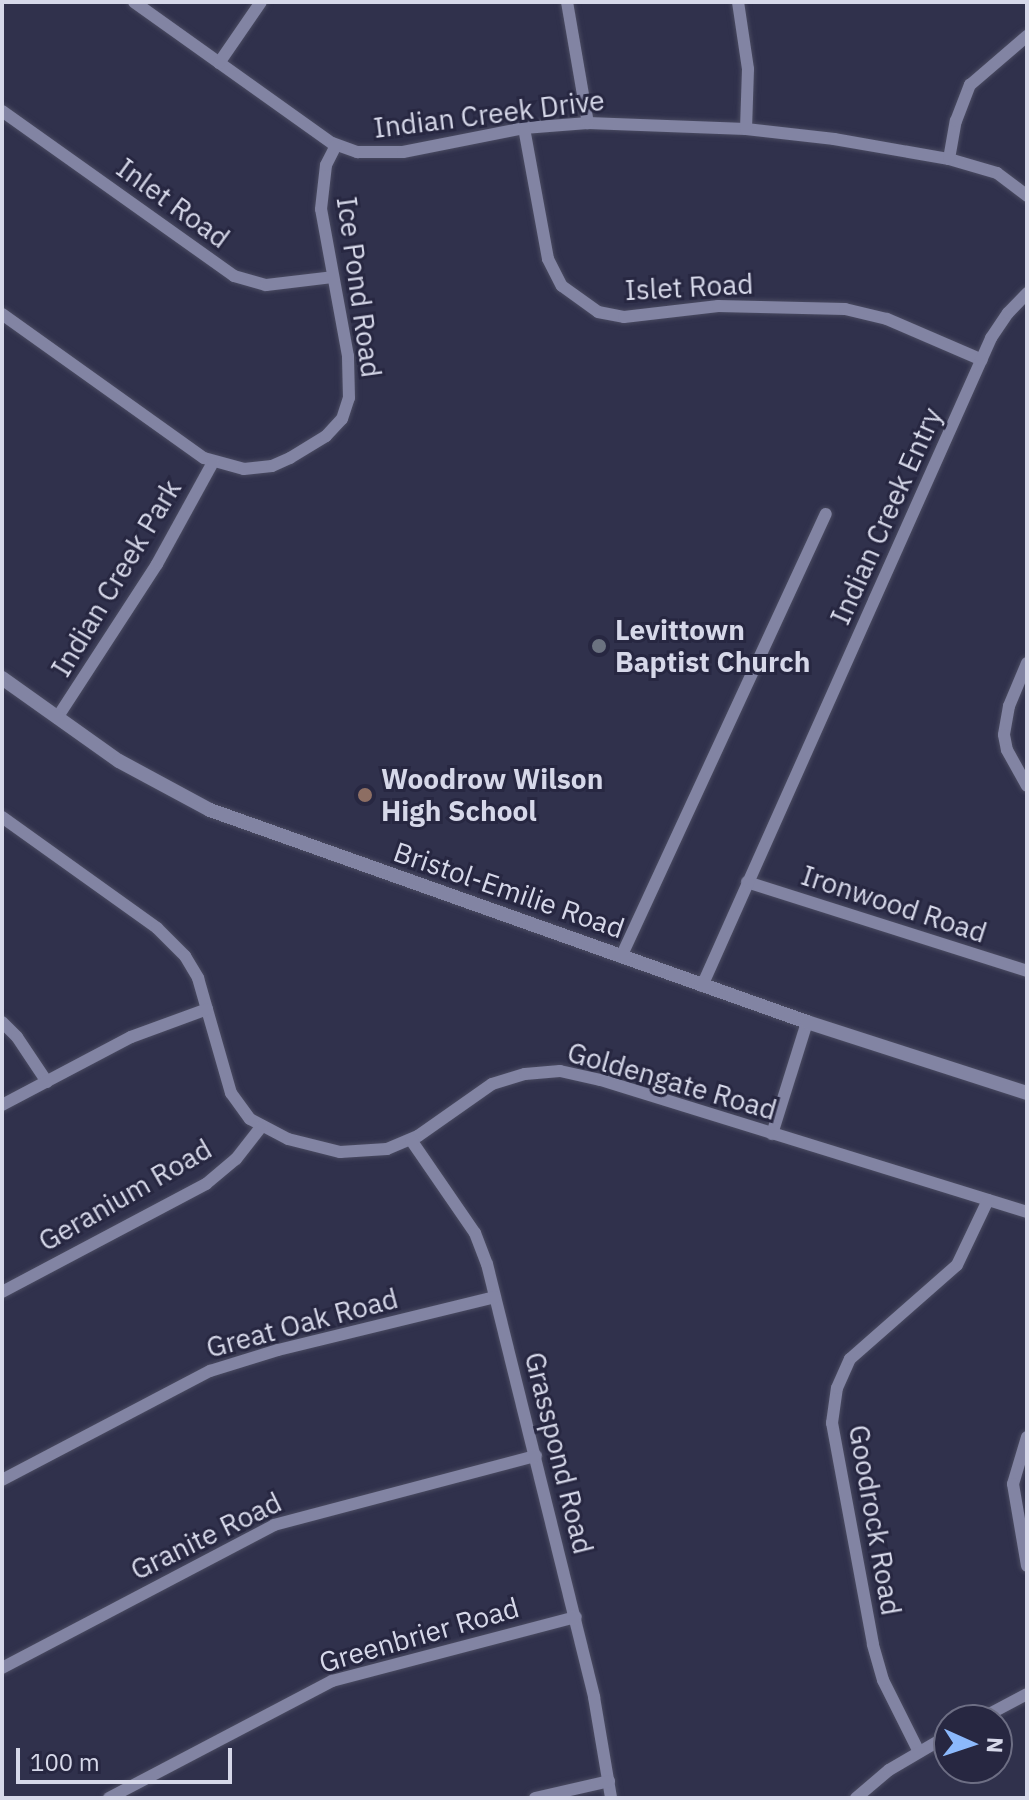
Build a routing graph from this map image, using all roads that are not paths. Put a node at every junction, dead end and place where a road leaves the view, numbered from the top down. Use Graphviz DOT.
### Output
graph roads {
  1 [pos="134,2"];
  2 [pos="261,2"];
  3 [pos="567,2"];
  4 [pos="738,2"];
  5 [pos="1027,36"];
  6 [pos="219,63"];
  7 [pos="2,111"];
  8 [pos="588,123"];
  9 [pos="524,128"];
  10 [pos="746,129"];
  11 [pos="336,145"];
  12 [pos="949,159"];
  13 [pos="1027,196"];
  14 [pos="333,277"];
  15 [pos="1027,293"];
  16 [pos="2,314"];
  17 [pos="982,360"];
  18 [pos="213,462"];
  19 [pos="826,514"];
  20 [pos="1027,663"];
  21 [pos="2,678"];
  22 [pos="57,718"];
  23 [pos="1027,786"];
  24 [pos="2,817"];
  25 [pos="747,882"];
  26 [pos="621,957"];
  27 [pos="1027,971"];
  28 [pos="702,986"];
  29 [pos="207,1009"];
  30 [pos="2,1022"];
  31 [pos="807,1022"];
  32 [pos="47,1082"];
  33 [pos="1027,1093"];
  34 [pos="2,1105"];
  35 [pos="261,1127"];
  36 [pos="772,1134"];
  37 [pos="411,1140"];
  38 [pos="988,1200"];
  39 [pos="1027,1212"];
  40 [pos="2,1292"];
  41 [pos="495,1297"];
  42 [pos="1027,1437"];
  43 [pos="536,1456"];
  44 [pos="2,1480"];
  45 [pos="1027,1566"];
  46 [pos="576,1617"];
  47 [pos="2,1668"];
  48 [pos="1027,1694"];
  49 [pos="1008,1704"];
  50 [pos="933,1744"];
  51 [pos="919,1752"];
  52 [pos="609,1781"];
  53 [pos="858,1797"];
  54 [pos="109,1798"];
  55 [pos="535,1798"];
  56 [pos="611,1798"];
  1 -- 6 [label="street, Indian Creek Drive"];
  2 -- 6 [label="street"];
  3 -- 8 [label="street"];
  4 -- 10 [label="street"];
  5 -- 12 [label="street"];
  6 -- 11 [label="street, Indian Creek Drive"];
  7 -- 14 [label="street, Inlet Road"];
  8 -- 9 [label="street, Indian Creek Drive"];
  8 -- 10 [label="street, Indian Creek Drive"];
  9 -- 11 [label="street, Indian Creek Drive"];
  9 -- 17 [label="street, Islet Road"];
  10 -- 12 [label="street, Indian Creek Drive"];
  11 -- 14 [label="street, Ice Pond Road"];
  12 -- 13 [label="street, Indian Creek Drive"];
  14 -- 18 [label="street, Ice Pond Road"];
  15 -- 17 [label="street, Indian Creek Entry"];
  16 -- 18 [label="street, Ice Pond Road"];
  17 -- 25 [label="street, Indian Creek Entry"];
  18 -- 22 [label="street, Indian Creek Park"];
  19 -- 26 [label="street"];
  20 -- 23 [label="street"];
  21 -- 22 [label="street, Bristol-Emilie Road"];
  22 -- 26 [label="street, Bristol-Emilie Road"];
  24 -- 29 [label="street"];
  25 -- 27 [label="street, Ironwood Road"];
  25 -- 28 [label="street, Indian Creek Entry"];
  26 -- 28 [label="street, Bristol-Emilie Road"];
  28 -- 31 [label="street, Bristol-Emilie Road"];
  29 -- 32 [label="street"];
  29 -- 35 [label="street"];
  30 -- 32 [label="street"];
  31 -- 33 [label="street, Bristol-Emilie Road"];
  31 -- 36 [label="street"];
  32 -- 34 [label="street"];
  35 -- 37 [label="street, Goldengate Road"];
  35 -- 40 [label="street, Geranium Road"];
  36 -- 37 [label="street, Goldengate Road"];
  36 -- 38 [label="street, Goldengate Road"];
  37 -- 41 [label="street, Grasspond Road"];
  38 -- 39 [label="street, Goldengate Road"];
  38 -- 51 [label="street, Goodrock Road"];
  41 -- 43 [label="street, Grasspond Road"];
  41 -- 44 [label="street, Great Oak Road"];
  42 -- 45 [label="street"];
  43 -- 46 [label="street, Grasspond Road"];
  43 -- 47 [label="street, Granite Road"];
  46 -- 52 [label="street, Grasspond Road"];
  46 -- 54 [label="street, Greenbrier Road"];
  48 -- 49 [label="street"];
  50 -- 51 [label="street"];
  51 -- 53 [label="street"];
  52 -- 55 [label="street"];
  52 -- 56 [label="street, Grasspond Road"];
}
